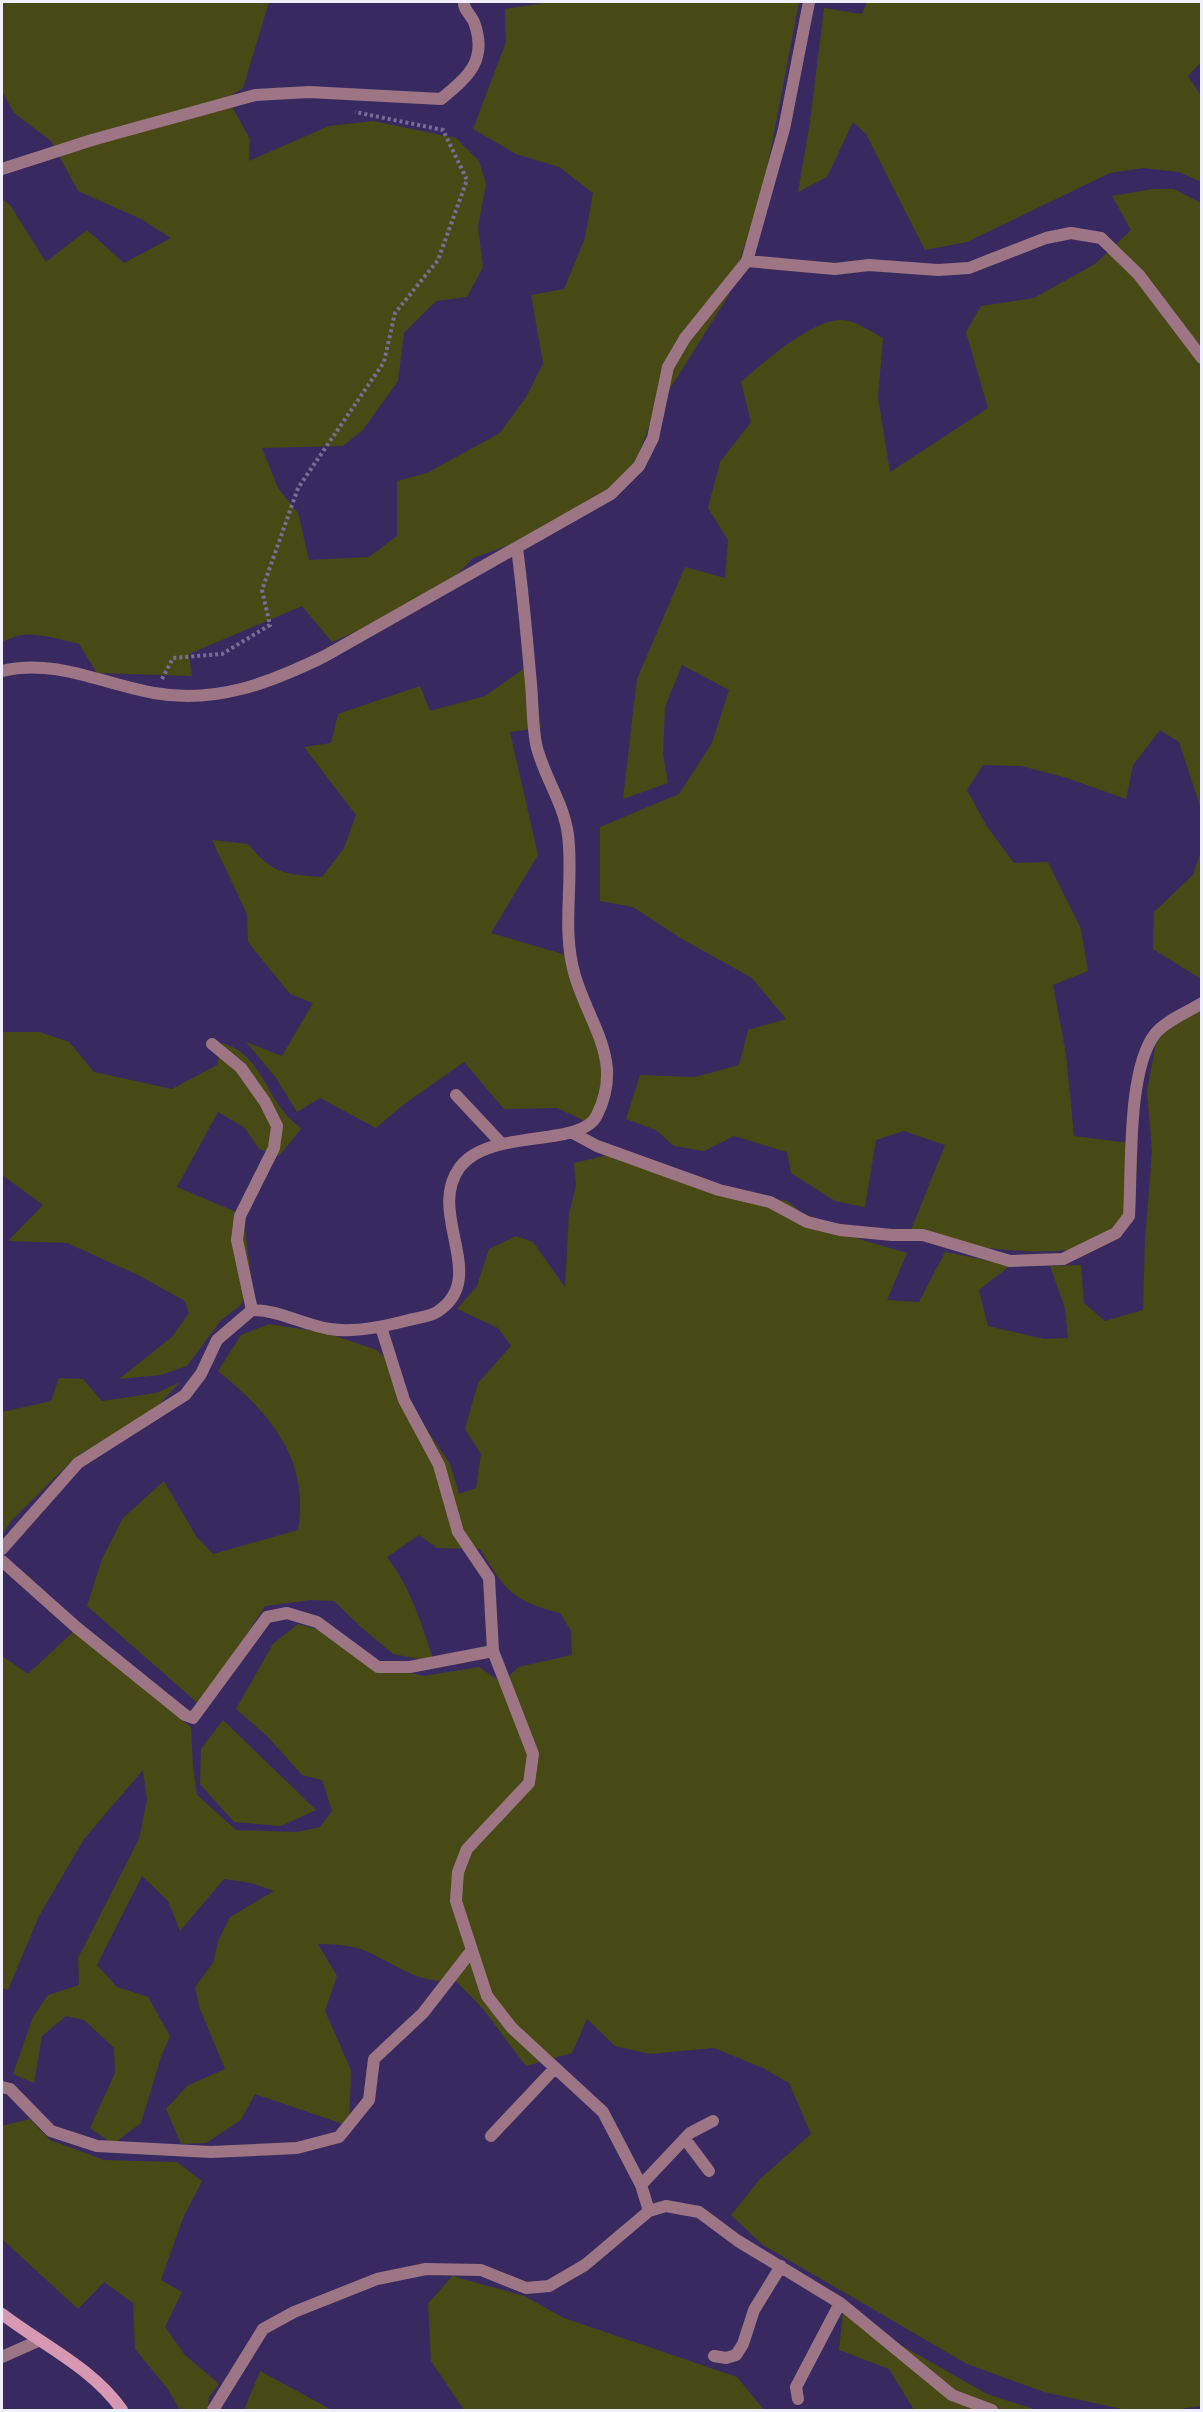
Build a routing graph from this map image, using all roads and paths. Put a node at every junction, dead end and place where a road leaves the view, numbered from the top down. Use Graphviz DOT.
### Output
graph roads {
  1 [pos="464,2"];
  2 [pos="809,2"];
  3 [pos="351,111"];
  4 [pos="2,169"];
  5 [pos="747,261"];
  6 [pos="1202,358"];
  7 [pos="517,548"];
  8 [pos="2,671"];
  9 [pos="154,693"];
  10 [pos="1202,1003"];
  11 [pos="212,1044"];
  12 [pos="456,1095"];
  13 [pos="573,1132"];
  14 [pos="501,1143"];
  15 [pos="252,1310"];
  16 [pos="381,1327"];
  17 [pos="2,1549"];
  18 [pos="2,1561"];
  19 [pos="493,1651"];
  20 [pos="472,1950"];
  21 [pos="555,2068"];
  22 [pos="2,2087"];
  23 [pos="713,2121"];
  24 [pos="491,2136"];
  25 [pos="685,2139"];
  26 [pos="709,2171"];
  27 [pos="641,2185"];
  28 [pos="649,2211"];
  29 [pos="781,2266"];
  30 [pos="840,2302"];
  31 [pos="2,2314"];
  32 [pos="38,2341"];
  33 [pos="714,2356"];
  34 [pos="2,2357"];
  35 [pos="798,2399"];
  36 [pos="122,2410"];
  37 [pos="213,2410"];
  38 [pos="992,2410"];
  1 -- 4 [label="street"];
  2 -- 5 [label="street"];
  3 -- 9 [label="path"];
  5 -- 6 [label="street"];
  5 -- 7 [label="street"];
  7 -- 9 [label="street"];
  7 -- 13 [label="street"];
  8 -- 9 [label="street"];
  10 -- 13 [label="street"];
  11 -- 15 [label="street"];
  12 -- 14 [label="street"];
  13 -- 14 [label="street"];
  14 -- 16 [label="street"];
  15 -- 16 [label="street"];
  15 -- 17 [label="street"];
  16 -- 19 [label="street"];
  18 -- 19 [label="street"];
  19 -- 20 [label="street"];
  20 -- 21 [label="street"];
  20 -- 22 [label="street"];
  21 -- 24 [label="street"];
  21 -- 27 [label="street"];
  23 -- 25 [label="street"];
  25 -- 26 [label="street"];
  25 -- 27 [label="street"];
  27 -- 28 [label="street"];
  28 -- 29 [label="street"];
  28 -- 37 [label="street"];
  29 -- 30 [label="street"];
  29 -- 33 [label="street"];
  30 -- 35 [label="street"];
  30 -- 38 [label="street"];
  31 -- 32 [label="main road"];
  32 -- 34 [label="street"];
  32 -- 36 [label="main road"];
}
